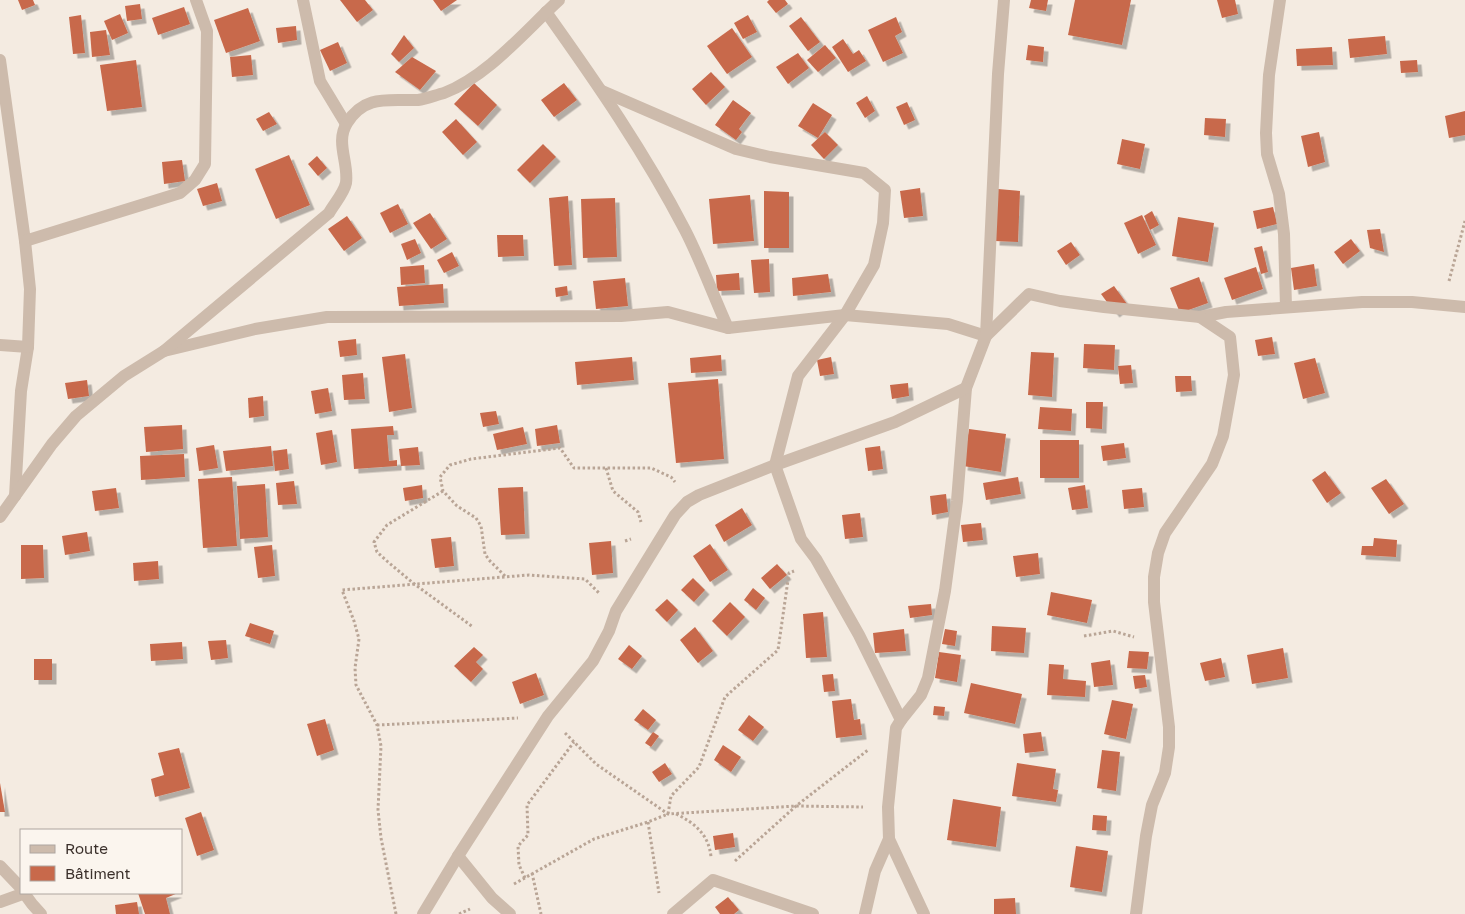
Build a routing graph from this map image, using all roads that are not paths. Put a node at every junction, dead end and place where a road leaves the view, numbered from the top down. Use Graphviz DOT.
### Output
graph roads {
  1 [pos="196,0"];
  2 [pos="303,0"];
  3 [pos="559,0"];
  4 [pos="1004,0"];
  5 [pos="1280,0"];
  6 [pos="546,12"];
  7 [pos="0,60"];
  8 [pos="602,91"];
  9 [pos="346,124"];
  10 [pos="25,241"];
  11 [pos="1286,307"];
  12 [pos="1465,307"];
  13 [pos="845,315"];
  14 [pos="1200,317"];
  15 [pos="728,328"];
  16 [pos="986,336"];
  17 [pos="0,345"];
  18 [pos="28,347"];
  19 [pos="164,351"];
  20 [pos="966,388"];
  21 [pos="775,465"];
  22 [pos="15,496"];
  23 [pos="0,518"];
  24 [pos="899,724"];
  25 [pos="889,839"];
  26 [pos="458,856"];
  27 [pos="0,866"];
  28 [pos="20,887"];
  29 [pos="21,894"];
  30 [pos="25,894"];
  31 [pos="0,902"];
  32 [pos="790,909"];
  33 [pos="678,910"];
  34 [pos="41,914"];
  35 [pos="423,914"];
  36 [pos="510,914"];
  37 [pos="813,914"];
  38 [pos="865,914"];
  39 [pos="924,914"];
  40 [pos="1136,914"];
  1 -- 10 [label="street"];
  2 -- 9 [label="street"];
  3 -- 6 [label="street"];
  4 -- 16 [label="street"];
  5 -- 11 [label="street"];
  6 -- 8 [label="street"];
  6 -- 9 [label="street"];
  7 -- 10 [label="street"];
  8 -- 13 [label="street"];
  8 -- 15 [label="street"];
  9 -- 19 [label="street"];
  10 -- 18 [label="street"];
  11 -- 12 [label="street"];
  11 -- 14 [label="street"];
  13 -- 15 [label="street"];
  13 -- 16 [label="street"];
  13 -- 21 [label="street"];
  14 -- 16 [label="street"];
  14 -- 40 [label="street"];
  15 -- 19 [label="street"];
  16 -- 20 [label="street"];
  17 -- 18 [label="street"];
  18 -- 22 [label="street"];
  19 -- 22 [label="street"];
  20 -- 21 [label="street"];
  20 -- 24 [label="street"];
  21 -- 24 [label="street"];
  21 -- 26 [label="street"];
  22 -- 23 [label="street"];
  24 -- 25 [label="street"];
  25 -- 38 [label="street"];
  25 -- 39 [label="street"];
  26 -- 35 [label="street"];
  26 -- 36 [label="street"];
  27 -- 28 [label="street"];
  29 -- 31 [label="street"];
  30 -- 34 [label="street"];
  32 -- 33 [label="street"];
  32 -- 37 [label="street"];
}
